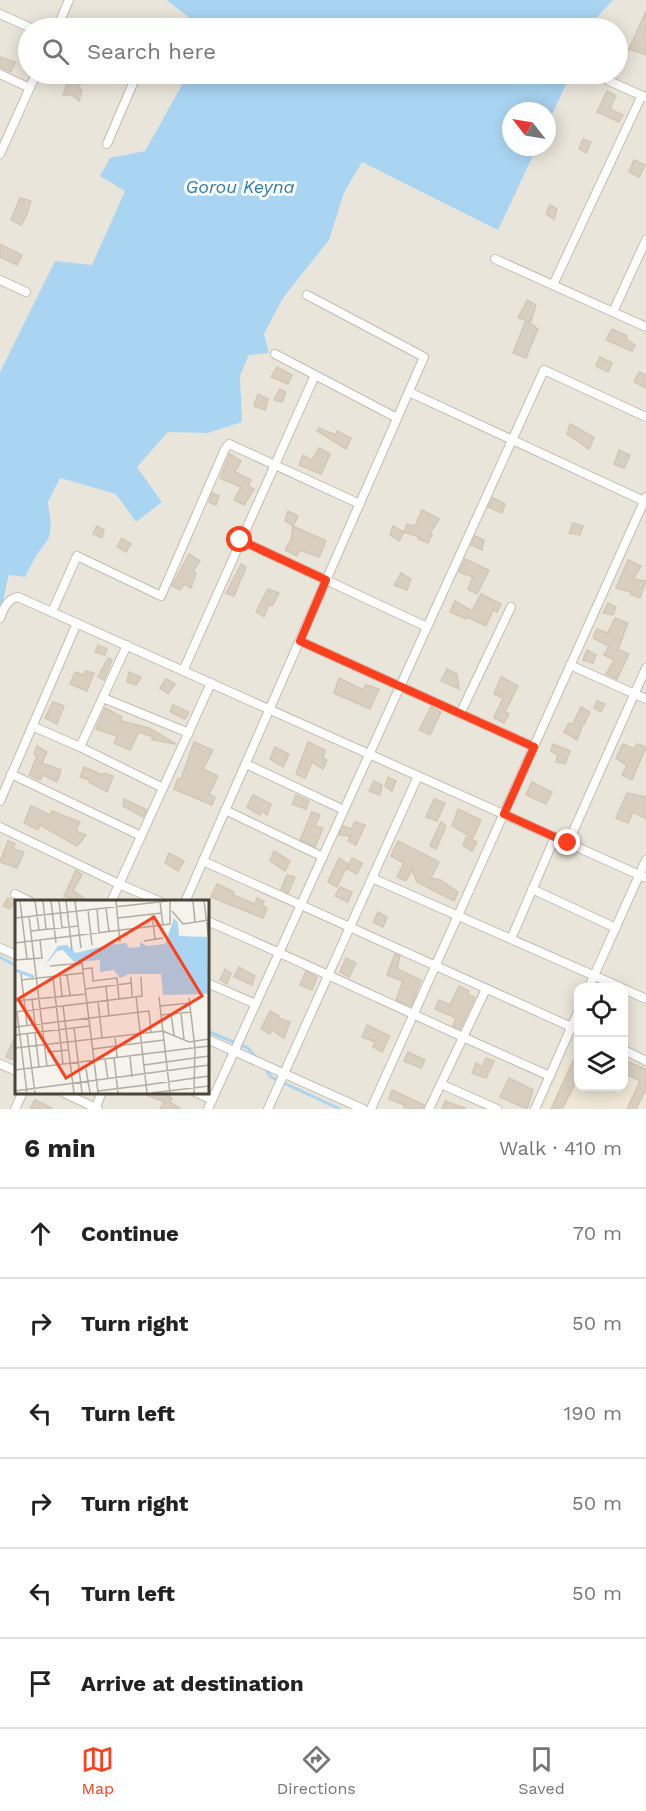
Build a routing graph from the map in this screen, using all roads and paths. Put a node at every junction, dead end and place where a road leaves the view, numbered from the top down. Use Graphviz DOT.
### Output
graph roads {
  1 [pos="69,0"];
  2 [pos="0,14"];
  3 [pos="61,18"];
  4 [pos="18,22"];
  5 [pos="0,74"];
  6 [pos="18,82"];
  7 [pos="23,84"];
  8 [pos="31,84"];
  9 [pos="130,84"];
  10 [pos="616,84"];
  11 [pos="30,87"];
  12 [pos="644,96"];
  13 [pos="107,144"];
  14 [pos="0,154"];
  15 [pos="645,246"];
  16 [pos="495,259"];
  17 [pos="0,280"];
  18 [pos="553,285"];
  19 [pos="26,292"];
  20 [pos="307,295"];
  21 [pos="613,312"];
  22 [pos="646,327"];
  23 [pos="275,354"];
  24 [pos="315,375"];
  25 [pos="409,392"];
  26 [pos="646,417"];
  27 [pos="397,418"];
  28 [pos="513,440"];
  29 [pos="274,465"];
  30 [pos="645,500"];
  31 [pos="360,504"];
  32 [pos="240,540"];
  33 [pos="326,580"];
  34 [pos="511,608"];
  35 [pos="52,612"];
  36 [pos="0,618"];
  37 [pos="77,623"];
  38 [pos="428,627"];
  39 [pos="300,641"];
  40 [pos="127,645"];
  41 [pos="570,665"];
  42 [pos="646,668"];
  43 [pos="183,671"];
  44 [pos="212,683"];
  45 [pos="400,686"];
  46 [pos="635,694"];
  47 [pos="103,698"];
  48 [pos="646,699"];
  49 [pos="270,709"];
  50 [pos="460,714"];
  51 [pos="32,726"];
  52 [pos="189,733"];
  53 [pos="80,747"];
  54 [pos="534,747"];
  55 [pos="370,754"];
  56 [pos="246,764"];
  57 [pos="11,774"];
  58 [pos="418,776"];
  59 [pos="164,788"];
  60 [pos="0,801"];
  61 [pos="225,810"];
  62 [pos="344,810"];
  63 [pos="504,814"];
  64 [pos="0,827"];
  65 [pos="141,836"];
  66 [pos="555,837"];
  67 [pos="568,843"];
  68 [pos="323,857"];
  69 [pos="646,860"];
  70 [pos="203,861"];
  71 [pos="643,876"];
  72 [pos="372,878"];
  73 [pos="119,884"];
  74 [pos="532,890"];
  75 [pos="15,894"];
  76 [pos="27,900"];
  77 [pos="112,900"];
  78 [pos="156,900"];
  79 [pos="186,900"];
  80 [pos="301,905"];
  81 [pos="458,916"];
  82 [pos="208,921"];
  83 [pos="350,927"];
  84 [pos="616,928"];
  85 [pos="511,939"];
  86 [pos="0,948"];
  87 [pos="280,952"];
  88 [pos="15,955"];
  89 [pos="435,966"];
  90 [pos="595,975"];
  91 [pos="328,976"];
  92 [pos="208,983"];
  93 [pos="591,983"];
  94 [pos="612,983"];
  95 [pos="486,989"];
  96 [pos="628,990"];
  97 [pos="645,997"];
  98 [pos="256,1004"];
  99 [pos="413,1015"];
  100 [pos="574,1028"];
  101 [pos="574,1030"];
  102 [pos="462,1038"];
  103 [pos="208,1039"];
  104 [pos="234,1051"];
  105 [pos="628,1052"];
  106 [pos="646,1060"];
  107 [pos="0,1064"];
  108 [pos="15,1071"];
  109 [pos="284,1074"];
  110 [pos="550,1076"];
  111 [pos="441,1084"];
  112 [pos="22,1094"];
  113 [pos="66,1094"];
  114 [pos="101,1094"];
  115 [pos="199,1094"];
  116 [pos="212,1100"];
  117 [pos="15,1109"];
  118 [pos="96,1109"];
  119 [pos="208,1109"];
  120 [pos="268,1109"];
  121 [pos="363,1109"];
  122 [pos="371,1109"];
  123 [pos="429,1109"];
  124 [pos="497,1109"];
  125 [pos="535,1109"];
  1 -- 3 [label="street"];
  2 -- 4 [label="street"];
  5 -- 6 [label="street"];
  7 -- 11 [label="street"];
  8 -- 11 [label="street"];
  9 -- 13 [label="street"];
  10 -- 12 [label="street"];
  11 -- 14 [label="street"];
  12 -- 18 [label="street"];
  15 -- 21 [label="street"];
  16 -- 18 [label="street"];
  17 -- 19 [label="street"];
  18 -- 21 [label="street"];
  20 -- 25 [label="street"];
  21 -- 22 [label="street"];
  23 -- 24 [label="street"];
  24 -- 27 [label="street"];
  24 -- 29 [label="street"];
  25 -- 27 [label="street"];
  25 -- 28 [label="street"];
  26 -- 28 [label="street"];
  27 -- 31 [label="street"];
  28 -- 30 [label="street"];
  28 -- 38 [label="street"];
  29 -- 31 [label="street"];
  29 -- 32 [label="street"];
  29 -- 35 [label="street"];
  30 -- 41 [label="street"];
  31 -- 33 [label="street"];
  32 -- 33 [label="street"];
  32 -- 43 [label="street"];
  33 -- 38 [label="street"];
  33 -- 39 [label="street"];
  34 -- 50 [label="street"];
  35 -- 36 [label="street"];
  35 -- 37 [label="street"];
  37 -- 40 [label="street"];
  37 -- 51 [label="street"];
  38 -- 45 [label="street"];
  39 -- 45 [label="street"];
  39 -- 49 [label="street"];
  40 -- 43 [label="street"];
  40 -- 47 [label="street"];
  41 -- 46 [label="street"];
  41 -- 54 [label="street"];
  42 -- 46 [label="street"];
  43 -- 44 [label="street"];
  44 -- 49 [label="street"];
  44 -- 52 [label="street"];
  45 -- 50 [label="street"];
  45 -- 55 [label="street"];
  46 -- 48 [label="street"];
  46 -- 67 [label="street"];
  47 -- 52 [label="street"];
  47 -- 53 [label="street"];
  49 -- 55 [label="street"];
  49 -- 56 [label="street"];
  50 -- 54 [label="street"];
  51 -- 53 [label="street"];
  51 -- 57 [label="street"];
  52 -- 59 [label="street"];
  53 -- 59 [label="street"];
  54 -- 63 [label="street"];
  55 -- 58 [label="street"];
  55 -- 62 [label="street"];
  56 -- 61 [label="street"];
  56 -- 62 [label="street"];
  57 -- 60 [label="street"];
  57 -- 65 [label="street"];
  58 -- 63 [label="street"];
  58 -- 72 [label="street"];
  59 -- 65 [label="street"];
  61 -- 68 [label="street"];
  61 -- 70 [label="street"];
  62 -- 68 [label="street"];
  63 -- 66 [label="street"];
  63 -- 81 [label="street"];
  64 -- 73 [label="street"];
  65 -- 73 [label="street"];
  66 -- 67 [label="street"];
  66 -- 74 [label="street"];
  67 -- 71 [label="street"];
  68 -- 80 [label="street"];
  69 -- 71 [label="street"];
  70 -- 79 [label="street"];
  70 -- 80 [label="street"];
  71 -- 84 [label="street"];
  72 -- 81 [label="street"];
  72 -- 83 [label="street"];
  73 -- 77 [label="street"];
  73 -- 78 [label="street"];
  74 -- 84 [label="street"];
  74 -- 85 [label="street"];
  75 -- 76 [label="street"];
  80 -- 83 [label="street"];
  80 -- 87 [label="street"];
  81 -- 85 [label="street"];
  81 -- 89 [label="street"];
  82 -- 87 [label="street"];
  83 -- 89 [label="street"];
  83 -- 91 [label="street"];
  84 -- 90 [label="street"];
  85 -- 90 [label="street"];
  86 -- 88 [label="street"];
  87 -- 91 [label="street"];
  87 -- 98 [label="street"];
  89 -- 95 [label="street"];
  89 -- 99 [label="street"];
  90 -- 93 [label="street"];
  90 -- 94 [label="street"];
  91 -- 99 [label="street"];
  91 -- 109 [label="street"];
  92 -- 98 [label="street"];
  95 -- 100 [label="street"];
  95 -- 102 [label="street"];
  96 -- 97 [label="street"];
  98 -- 104 [label="street"];
  99 -- 102 [label="street"];
  99 -- 122 [label="street"];
  101 -- 110 [label="street"];
  102 -- 110 [label="street"];
  102 -- 111 [label="street"];
  103 -- 104 [label="street"];
  104 -- 109 [label="street"];
  104 -- 116 [label="street"];
  105 -- 106 [label="street"];
  107 -- 108 [label="street"];
  109 -- 120 [label="street"];
  109 -- 121 [label="street"];
  110 -- 125 [label="street"];
  111 -- 123 [label="street"];
  111 -- 124 [label="street"];
  112 -- 117 [label="street"];
  113 -- 118 [label="street"];
  114 -- 118 [label="street"];
  115 -- 116 [label="street"];
  116 -- 119 [label="street"];
}
